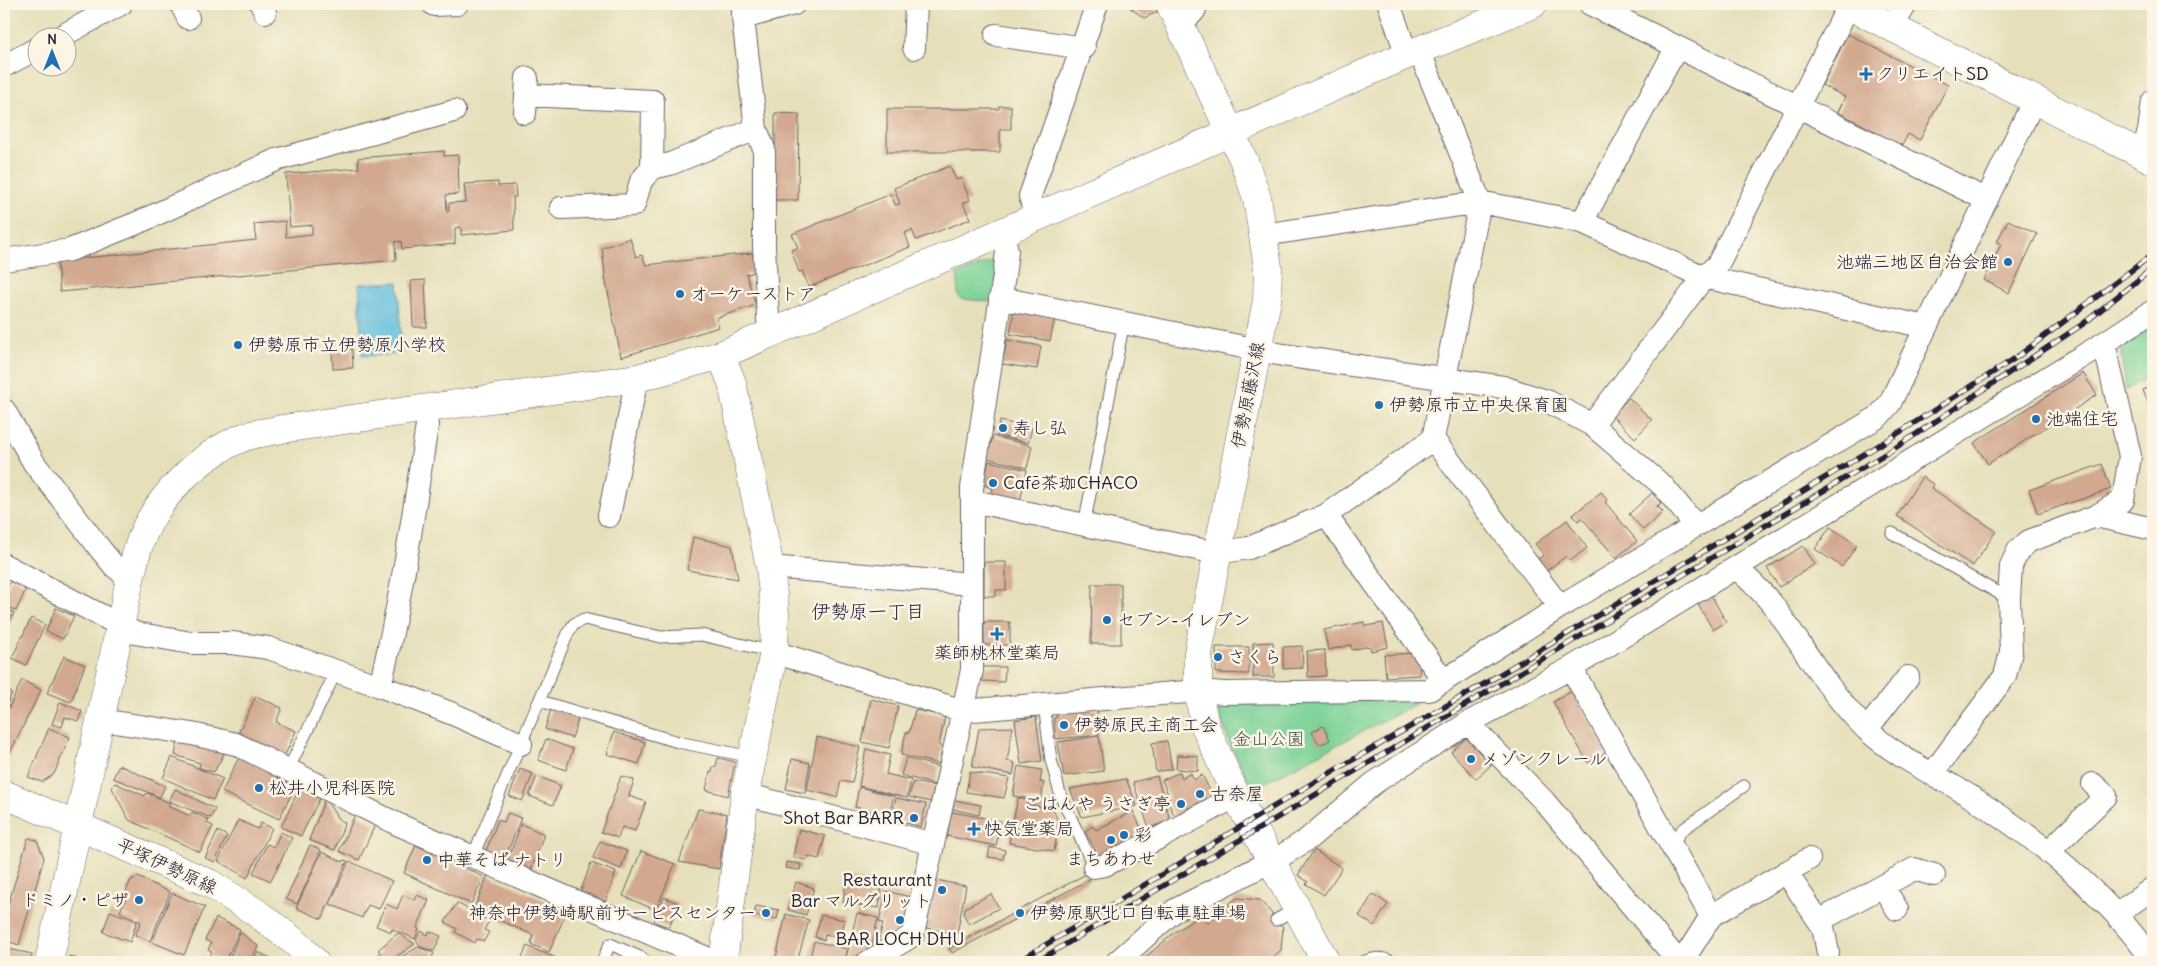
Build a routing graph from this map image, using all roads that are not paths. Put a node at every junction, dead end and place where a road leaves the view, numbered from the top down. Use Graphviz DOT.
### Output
graph roads {
  1 [pos="457,4"];
  2 [pos="794,4"];
  3 [pos="916,4"];
  4 [pos="1095,4"];
  5 [pos="1197,4"];
  6 [pos="1389,4"];
  7 [pos="1533,4"];
  8 [pos="1590,4"];
  9 [pos="1847,4"];
  10 [pos="114,5"];
  11 [pos="434,5"];
  12 [pos="743,11"];
  13 [pos="1175,15"];
  14 [pos="1899,15"];
  15 [pos="75,28"];
  16 [pos="996,35"];
  17 [pos="1677,47"];
  18 [pos="914,48"];
  19 [pos="1084,48"];
  20 [pos="1413,52"];
  21 [pos="28,53"];
  22 [pos="4,66"];
  23 [pos="526,95"];
  24 [pos="2034,100"];
  25 [pos="2153,100"];
  26 [pos="1798,107"];
  27 [pos="454,111"];
  28 [pos="756,128"];
  29 [pos="1229,133"];
  30 [pos="2147,157"];
  31 [pos="652,168"];
  32 [pos="1987,200"];
  33 [pos="1480,202"];
  34 [pos="561,208"];
  35 [pos="1036,218"];
  36 [pos="1582,222"];
  37 [pos="1003,233"];
  38 [pos="1264,235"];
  39 [pos="4,260"];
  40 [pos="1704,277"];
  41 [pos="1000,298"];
  42 [pos="2153,311"];
  43 [pos="1124,322"];
  44 [pos="1926,327"];
  45 [pos="769,335"];
  46 [pos="2104,343"];
  47 [pos="1257,350"];
  48 [pos="721,355"];
  49 [pos="637,378"];
  50 [pos="1445,378"];
  51 [pos="425,409"];
  52 [pos="4,410"];
  53 [pos="1592,425"];
  54 [pos="1433,439"];
  55 [pos="973,500"];
  56 [pos="1326,515"];
  57 [pos="609,516"];
  58 [pos="2096,516"];
  59 [pos="1084,525"];
  60 [pos="1696,526"];
  61 [pos="2153,529"];
  62 [pos="1892,533"];
  63 [pos="1216,553"];
  64 [pos="4,565"];
  65 [pos="770,567"];
  66 [pos="1737,568"];
  67 [pos="130,579"];
  68 [pos="972,584"];
  69 [pos="2009,599"];
  70 [pos="1560,608"];
  71 [pos="120,626"];
  72 [pos="774,652"];
  73 [pos="1571,668"];
  74 [pos="336,672"];
  75 [pos="1908,677"];
  76 [pos="1444,680"];
  77 [pos="380,686"];
  78 [pos="1198,691"];
  79 [pos="540,701"];
  80 [pos="1044,704"];
  81 [pos="963,712"];
  82 [pos="101,720"];
  83 [pos="1468,723"];
  84 [pos="1867,729"];
  85 [pos="521,744"];
  86 [pos="752,757"];
  87 [pos="288,770"];
  88 [pos="1933,773"];
  89 [pos="1744,786"];
  90 [pos="4,794"];
  91 [pos="745,794"];
  92 [pos="1236,796"];
  93 [pos="2106,796"];
  94 [pos="77,826"];
  95 [pos="933,844"];
  96 [pos="1671,846"];
  97 [pos="2048,852"];
  98 [pos="472,858"];
  99 [pos="1809,858"];
  100 [pos="1272,861"];
  101 [pos="1094,867"];
  102 [pos="1786,872"];
  103 [pos="1934,875"];
  104 [pos="1883,887"];
  105 [pos="2153,888"];
  106 [pos="1896,909"];
  107 [pos="2116,914"];
  108 [pos="1711,916"];
  109 [pos="1819,922"];
  110 [pos="1828,953"];
  111 [pos="2153,961"];
  112 [pos="49,962"];
  113 [pos="315,962"];
  114 [pos="602,962"];
  115 [pos="645,962"];
  116 [pos="716,962"];
  117 [pos="723,962"];
  118 [pos="868,962"];
  119 [pos="1116,962"];
  120 [pos="1326,962"];
  121 [pos="1362,962"];
  122 [pos="1392,962"];
  123 [pos="1680,962"];
  1 -- 11 [label="street"];
  2 -- 12 [label="street"];
  3 -- 18 [label="street"];
  4 -- 19 [label="street"];
  5 -- 13 [label="street"];
  6 -- 20 [label="street"];
  7 -- 20 [label="street"];
  8 -- 17 [label="street"];
  9 -- 14 [label="street"];
  9 -- 26 [label="street"];
  10 -- 15 [label="street"];
  12 -- 28 [label="street"];
  13 -- 29 [label="street, 伊勢原藤沢線"];
  14 -- 24 [label="street"];
  16 -- 19 [label="street"];
  17 -- 26 [label="street"];
  17 -- 36 [label="street"];
  19 -- 35 [label="street"];
  20 -- 29 [label="street"];
  20 -- 33 [label="street"];
  21 -- 22 [label="street"];
  23 -- 31 [label="street"];
  24 -- 30 [label="street"];
  24 -- 32 [label="street"];
  25 -- 30 [label="street"];
  26 -- 32 [label="street"];
  26 -- 40 [label="street"];
  27 -- 39 [label="street"];
  28 -- 31 [label="street"];
  28 -- 45 [label="street"];
  29 -- 35 [label="street"];
  29 -- 38 [label="street, 伊勢原藤沢線"];
  31 -- 34 [label="street"];
  32 -- 44 [label="street"];
  33 -- 36 [label="street"];
  33 -- 38 [label="street"];
  33 -- 50 [label="street"];
  35 -- 37 [label="street"];
  36 -- 40 [label="street"];
  37 -- 41 [label="street"];
  37 -- 45 [label="street"];
  38 -- 47 [label="street, 伊勢原藤沢線"];
  40 -- 44 [label="street"];
  40 -- 53 [label="street"];
  41 -- 43 [label="street"];
  41 -- 55 [label="street"];
  42 -- 46 [label="street"];
  43 -- 47 [label="street"];
  43 -- 59 [label="lane"];
  44 -- 60 [label="street"];
  45 -- 48 [label="street"];
  46 -- 58 [label="street"];
  46 -- 66 [label="street"];
  47 -- 50 [label="street"];
  47 -- 63 [label="street, 伊勢原藤沢線"];
  48 -- 49 [label="street"];
  48 -- 65 [label="street"];
  49 -- 51 [label="street"];
  49 -- 57 [label="street"];
  50 -- 53 [label="street"];
  50 -- 54 [label="street"];
  51 -- 67 [label="street"];
  51 -- 77 [label="street"];
  52 -- 67 [label="street"];
  53 -- 60 [label="street"];
  54 -- 56 [label="street"];
  54 -- 70 [label="street"];
  55 -- 59 [label="street"];
  55 -- 68 [label="street"];
  56 -- 63 [label="street"];
  56 -- 76 [label="street"];
  58 -- 61 [label="street"];
  58 -- 69 [label="street"];
  59 -- 63 [label="street"];
  60 -- 70 [label="street"];
  62 -- 69 [label="lane"];
  63 -- 78 [label="street, 伊勢原藤沢線"];
  64 -- 71 [label="street"];
  65 -- 68 [label="street"];
  65 -- 72 [label="street"];
  66 -- 73 [label="street"];
  66 -- 84 [label="street"];
  67 -- 71 [label="street"];
  68 -- 81 [label="street"];
  69 -- 88 [label="street"];
  70 -- 76 [label="street"];
  71 -- 74 [label="street"];
  71 -- 82 [label="street"];
  72 -- 79 [label="lane"];
  72 -- 81 [label="street"];
  72 -- 86 [label="street"];
  73 -- 83 [label="street"];
  73 -- 96 [label="street"];
  74 -- 77 [label="street"];
  74 -- 87 [label="lane"];
  75 -- 84 [label="street"];
  76 -- 78 [label="street"];
  77 -- 85 [label="street"];
  78 -- 80 [label="street"];
  78 -- 92 [label="street, 伊勢原藤沢線"];
  79 -- 85 [label="lane"];
  79 -- 86 [label="lane"];
  80 -- 81 [label="street"];
  80 -- 101 [label="lane"];
  81 -- 95 [label="street"];
  82 -- 87 [label="street"];
  82 -- 94 [label="street"];
  83 -- 100 [label="street"];
  83 -- 123 [label="street"];
  84 -- 88 [label="street"];
  85 -- 98 [label="lane"];
  86 -- 91 [label="street"];
  87 -- 98 [label="street"];
  88 -- 97 [label="street"];
  89 -- 96 [label="lane"];
  90 -- 94 [label="street, 平塚伊勢原線"];
  91 -- 95 [label="street"];
  91 -- 117 [label="street"];
  92 -- 100 [label="street, 伊勢原藤沢線"];
  92 -- 101 [label="street"];
  93 -- 97 [label="street"];
  94 -- 112 [label="street"];
  94 -- 113 [label="street, 平塚伊勢原線"];
  95 -- 118 [label="street"];
  96 -- 108 [label="street"];
  97 -- 107 [label="street"];
  98 -- 116 [label="street"];
  99 -- 102 [label="street"];
  100 -- 119 [label="street"];
  100 -- 120 [label="street"];
  102 -- 108 [label="street"];
  102 -- 109 [label="street"];
  103 -- 104 [label="street"];
  104 -- 106 [label="street"];
  104 -- 109 [label="street"];
  105 -- 107 [label="street"];
  107 -- 111 [label="street"];
  108 -- 123 [label="street"];
  109 -- 110 [label="street"];
  114 -- 115 [label="lane"];
  121 -- 122 [label="lane"];
}
